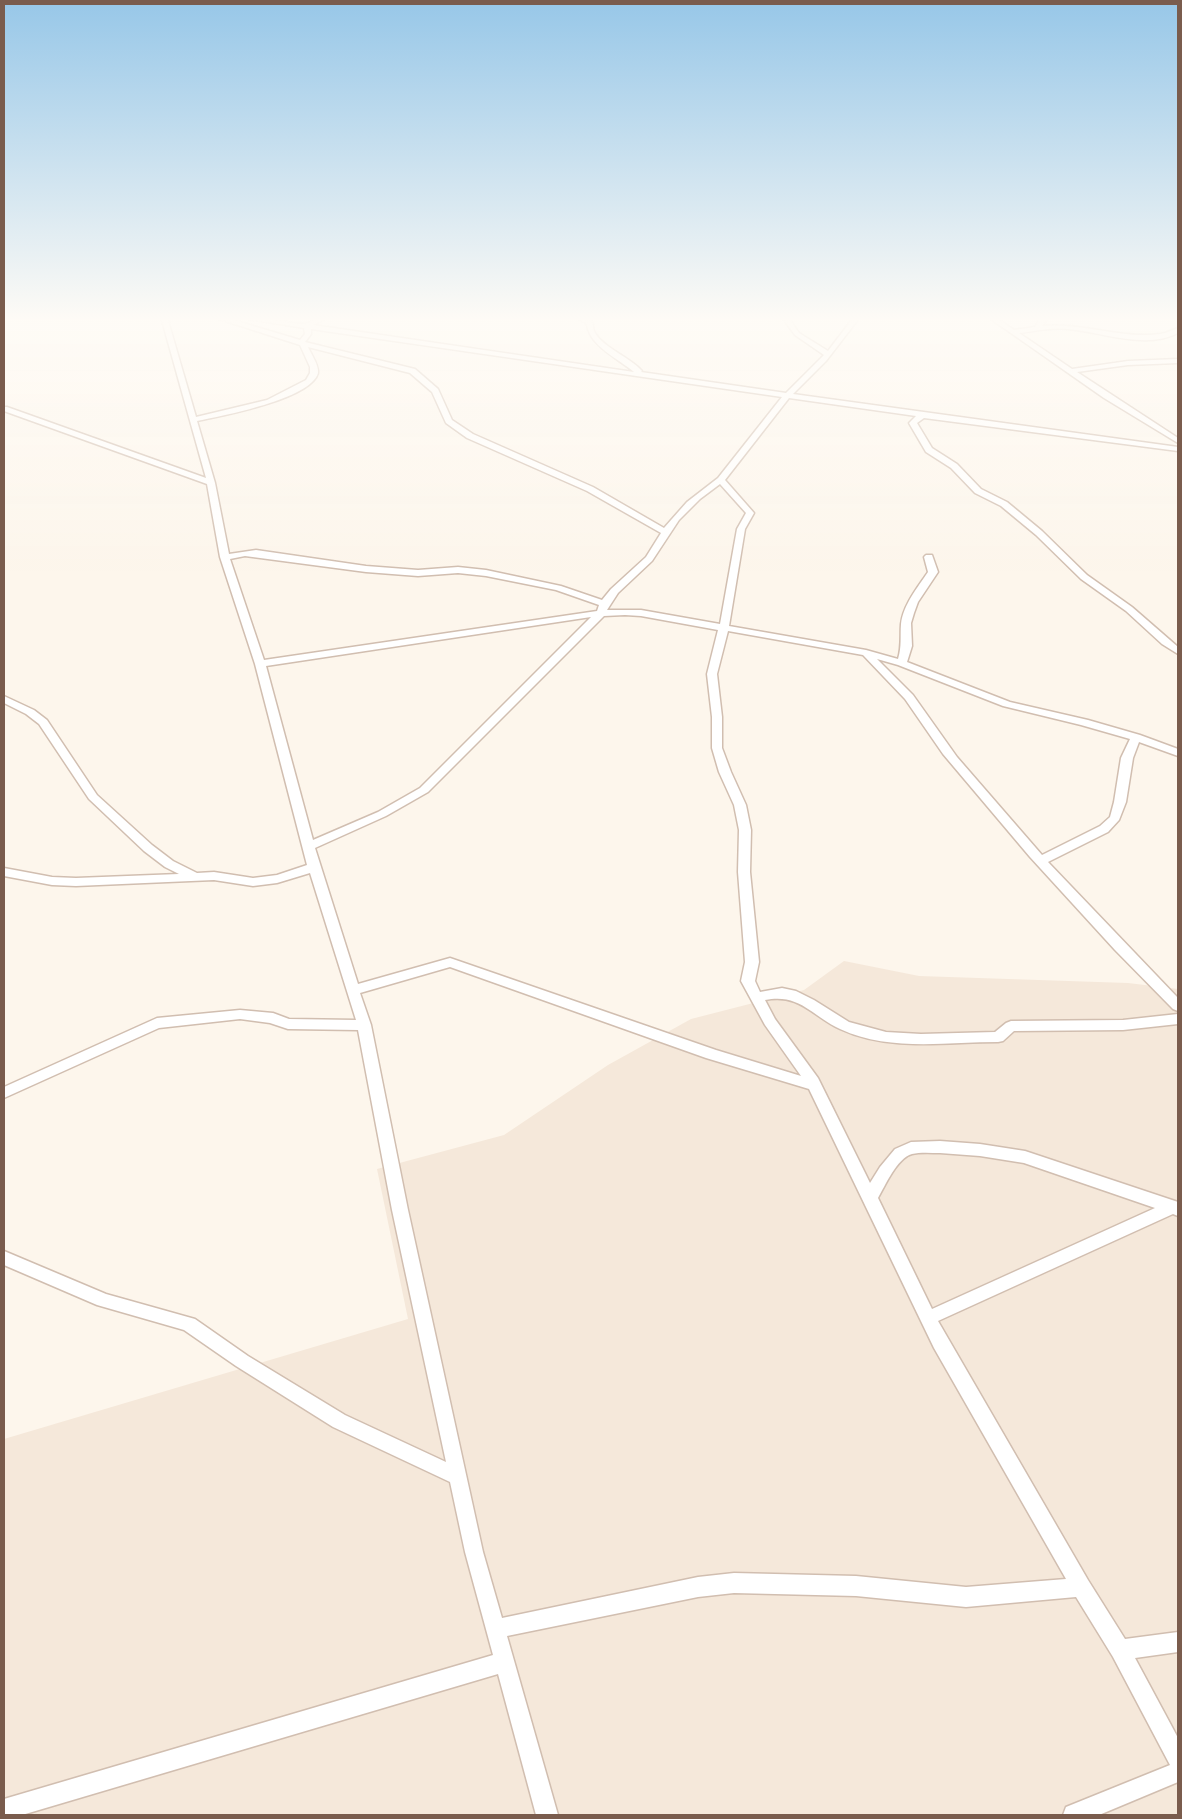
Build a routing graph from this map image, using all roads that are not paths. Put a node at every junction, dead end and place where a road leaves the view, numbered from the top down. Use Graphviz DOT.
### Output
graph roads {
  1 [pos="188,402"];
  2 [pos="270,402"];
  3 [pos="440,402"];
  4 [pos="782,402"];
  5 [pos="835,402"];
  6 [pos="1119,402"];
  7 [pos="4,409"];
  8 [pos="922,415"];
  9 [pos="193,420"];
  10 [pos="1178,440"];
  11 [pos="1178,449"];
  12 [pos="721,480"];
  13 [pos="211,483"];
  14 [pos="666,532"];
  15 [pos="930,557"];
  16 [pos="225,558"];
  17 [pos="602,608"];
  18 [pos="724,627"];
  19 [pos="1178,651"];
  20 [pos="866,653"];
  21 [pos="902,663"];
  22 [pos="260,664"];
  23 [pos="4,699"];
  24 [pos="1136,737"];
  25 [pos="1178,753"];
  26 [pos="308,846"];
  27 [pos="1042,861"];
  28 [pos="314,867"];
  29 [pos="4,872"];
  30 [pos="195,876"];
  31 [pos="353,990"];
  32 [pos="756,997"];
  33 [pos="1178,1006"];
  34 [pos="1178,1020"];
  35 [pos="364,1025"];
  36 [pos="814,1085"];
  37 [pos="4,1093"];
  38 [pos="870,1198"];
  39 [pos="1176,1209"];
  40 [pos="4,1258"];
  41 [pos="928,1318"];
  42 [pos="458,1476"];
  43 [pos="1081,1587"];
  44 [pos="496,1629"];
  45 [pos="1178,1642"];
  46 [pos="1120,1650"];
  47 [pos="504,1662"];
  48 [pos="1178,1759"];
  49 [pos="1178,1772"];
  50 [pos="4,1810"];
  51 [pos="547,1815"];
  52 [pos="1074,1815"];
  1 -- 9 [label="street"];
  2 -- 9 [label="street"];
  3 -- 14 [label="street"];
  4 -- 12 [label="street"];
  5 -- 8 [label="street"];
  6 -- 10 [label="street"];
  7 -- 13 [label="street"];
  8 -- 11 [label="street"];
  8 -- 19 [label="street"];
  9 -- 13 [label="street"];
  12 -- 14 [label="street"];
  12 -- 18 [label="street"];
  13 -- 16 [label="street"];
  14 -- 17 [label="street"];
  15 -- 21 [label="street"];
  16 -- 17 [label="street"];
  16 -- 22 [label="street"];
  17 -- 18 [label="street"];
  17 -- 22 [label="street"];
  17 -- 26 [label="street"];
  18 -- 20 [label="street"];
  18 -- 32 [label="street"];
  20 -- 21 [label="street"];
  20 -- 27 [label="street"];
  21 -- 24 [label="street"];
  22 -- 26 [label="street"];
  23 -- 30 [label="street"];
  24 -- 25 [label="street"];
  24 -- 27 [label="street"];
  26 -- 28 [label="street"];
  27 -- 33 [label="street"];
  28 -- 30 [label="street"];
  28 -- 31 [label="street"];
  29 -- 30 [label="street"];
  31 -- 35 [label="street"];
  31 -- 36 [label="street"];
  32 -- 34 [label="street"];
  32 -- 36 [label="street"];
  35 -- 37 [label="street"];
  35 -- 42 [label="street"];
  36 -- 38 [label="street"];
  38 -- 39 [label="street"];
  38 -- 41 [label="street"];
  39 -- 41 [label="street"];
  40 -- 42 [label="street"];
  41 -- 43 [label="street"];
  42 -- 44 [label="street"];
  43 -- 44 [label="street"];
  43 -- 46 [label="street"];
  44 -- 47 [label="street"];
  45 -- 46 [label="street"];
  46 -- 48 [label="street"];
  47 -- 50 [label="street"];
  47 -- 51 [label="street"];
  49 -- 52 [label="street"];
}
